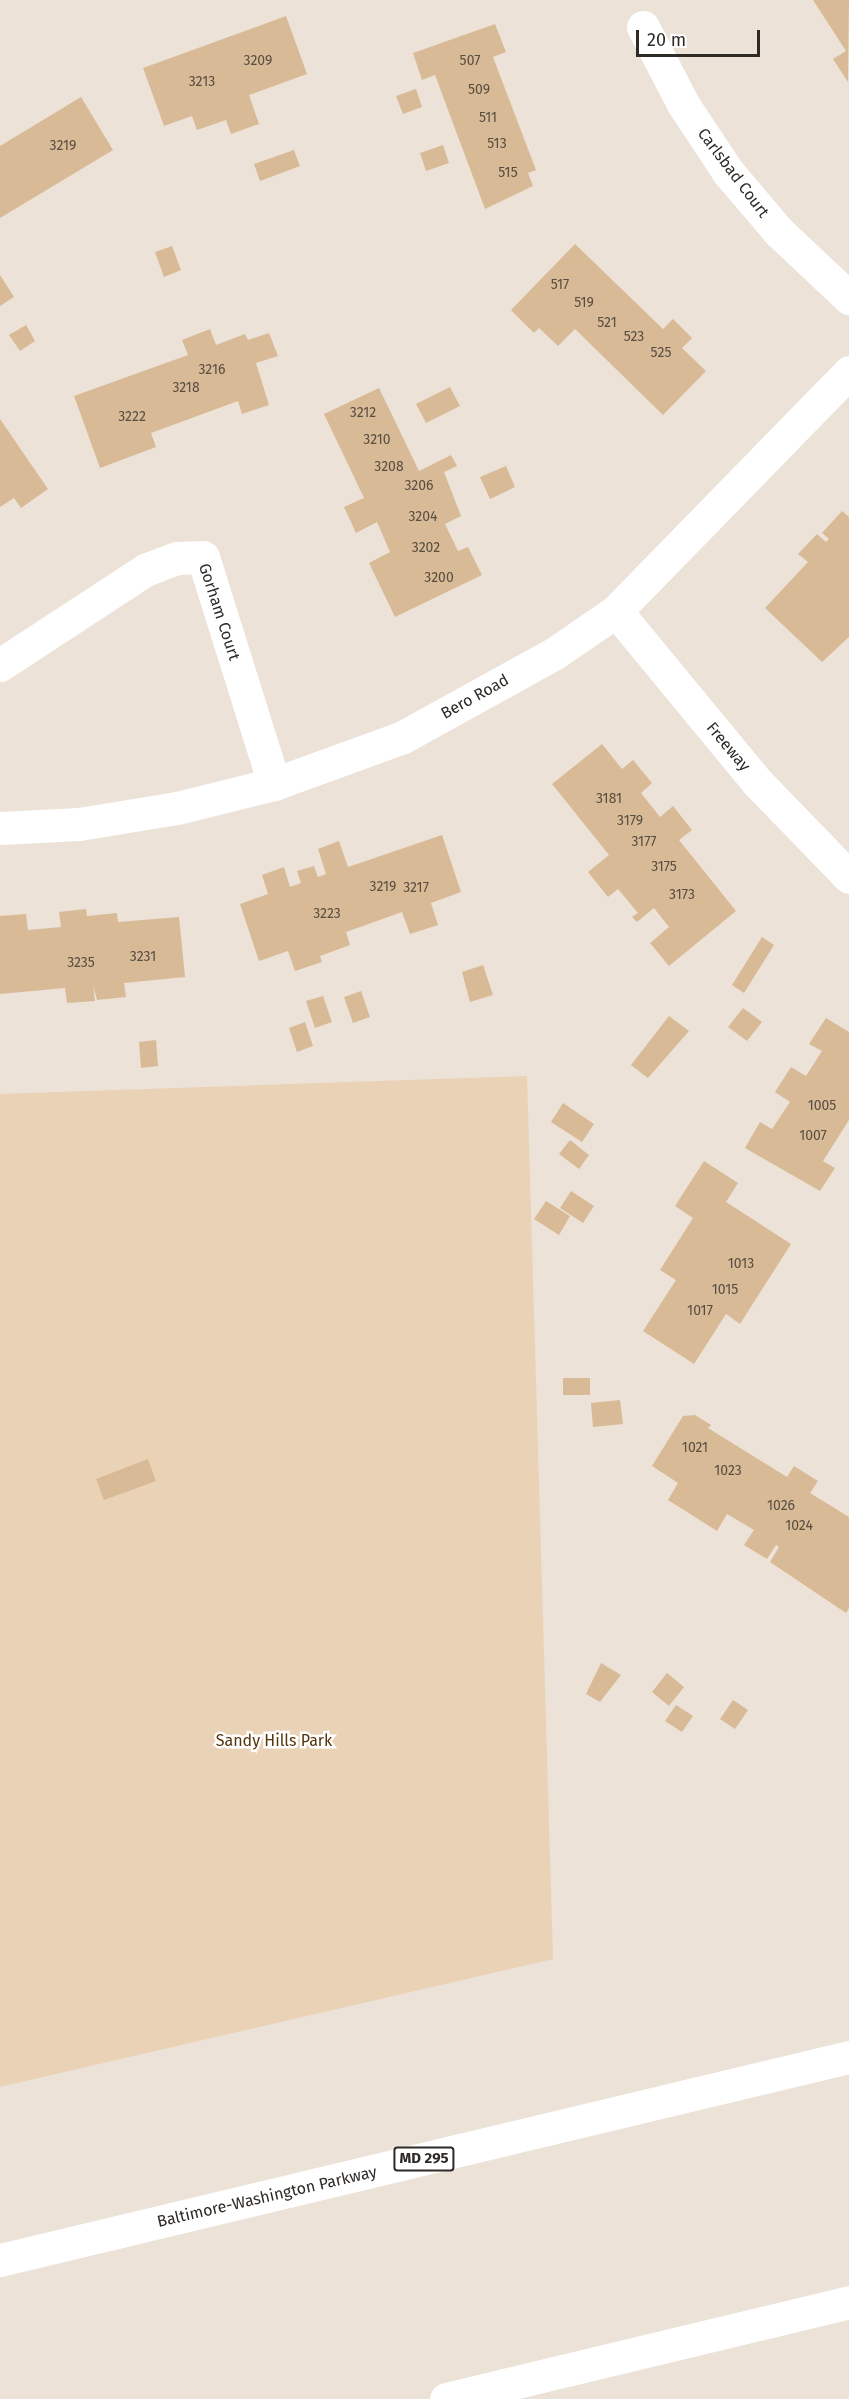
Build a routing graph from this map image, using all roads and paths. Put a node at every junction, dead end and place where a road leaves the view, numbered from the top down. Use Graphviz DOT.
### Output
graph roads {
  1 [pos="643,27"];
  2 [pos="849,298"];
  3 [pos="849,372"];
  4 [pos="616,611"];
  5 [pos="0,665"];
  6 [pos="274,784"];
  7 [pos="0,828"];
  8 [pos="849,877"];
  9 [pos="849,2057"];
  10 [pos="0,2260"];
  11 [pos="849,2302"];
  12 [pos="446,2399"];
  1 -- 2 [label="main road, Carlsbad Court"];
  3 -- 4 [label="main road, Bero Road"];
  4 -- 6 [label="main road, Bero Road"];
  4 -- 8 [label="main road, Freeway"];
  5 -- 6 [label="main road, Gorham Court"];
  6 -- 7 [label="main road, Bero Road"];
  9 -- 10 [label="main road, Baltimore-Washington Parkway / MD 295"];
  11 -- 12 [label="main road"];
}
